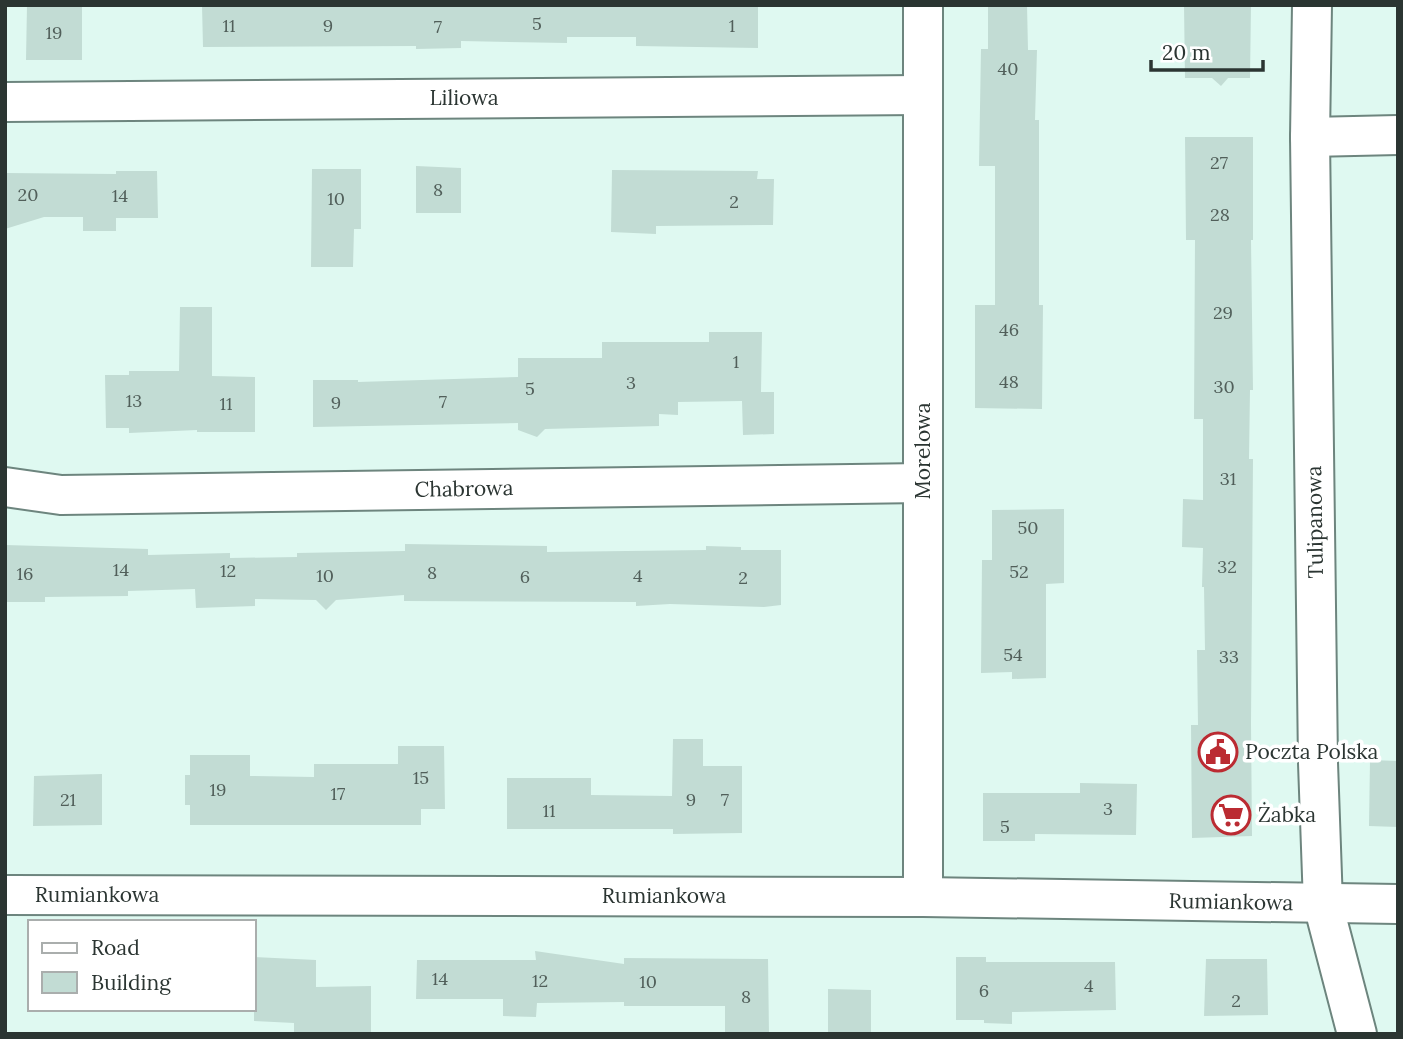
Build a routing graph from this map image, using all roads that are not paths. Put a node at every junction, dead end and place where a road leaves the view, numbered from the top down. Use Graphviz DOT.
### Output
graph roads {
  1 [pos="923,5"];
  2 [pos="1312,5"];
  3 [pos="922,95"];
  4 [pos="5,102"];
  5 [pos="1398,135"];
  6 [pos="1310,136"];
  7 [pos="923,483"];
  8 [pos="5,487"];
  9 [pos="5,895"];
  10 [pos="923,897"];
  11 [pos="1323,904"];
  12 [pos="1398,904"];
  13 [pos="1356,1034"];
  1 -- 3 [label="street, Morelowa"];
  2 -- 6 [label="street, Tulipanowa"];
  3 -- 4 [label="street, Liliowa"];
  3 -- 7 [label="street, Morelowa"];
  5 -- 6 [label="street"];
  6 -- 11 [label="street, Tulipanowa"];
  7 -- 8 [label="street, Chabrowa"];
  7 -- 10 [label="street, Morelowa"];
  9 -- 10 [label="street, Rumiankowa"];
  10 -- 11 [label="street, Rumiankowa"];
  11 -- 12 [label="street, Rumiankowa"];
  11 -- 13 [label="street, Tulipanowa"];
}
